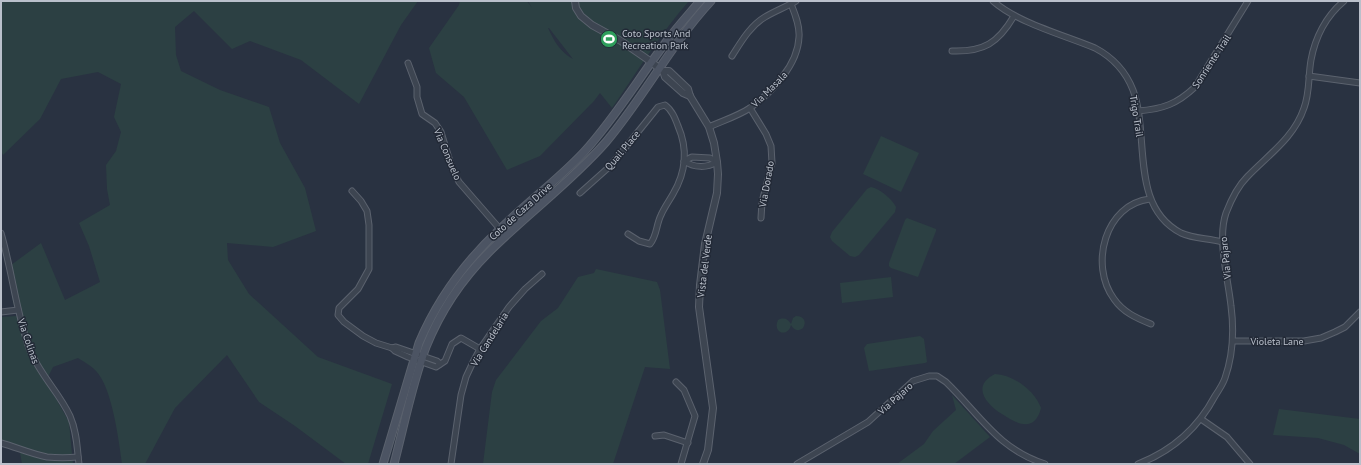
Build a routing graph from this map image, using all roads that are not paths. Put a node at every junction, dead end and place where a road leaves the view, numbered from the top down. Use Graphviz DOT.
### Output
graph roads {
  1 [pos="575,1"];
  2 [pos="700,1"];
  3 [pos="711,1"];
  4 [pos="796,1"];
  5 [pos="993,1"];
  6 [pos="1248,1"];
  7 [pos="1344,1"];
  8 [pos="791,4"];
  9 [pos="1014,16"];
  10 [pos="952,51"];
  11 [pos="732,56"];
  12 [pos="652,62"];
  13 [pos="408,63"];
  14 [pos="661,69"];
  15 [pos="1309,76"];
  16 [pos="1360,83"];
  17 [pos="750,108"];
  18 [pos="1138,111"];
  19 [pos="709,127"];
  20 [pos="684,161"];
  21 [pos="717,162"];
  22 [pos="352,191"];
  23 [pos="580,193"];
  24 [pos="1150,199"];
  25 [pos="761,218"];
  26 [pos="500,229"];
  27 [pos="1,233"];
  28 [pos="628,234"];
  29 [pos="506,236"];
  30 [pos="1222,242"];
  31 [pos="542,274"];
  32 [pos="18,310"];
  33 [pos="1,312"];
  34 [pos="1360,312"];
  35 [pos="1151,324"];
  36 [pos="1233,341"];
  37 [pos="480,349"];
  38 [pos="414,357"];
  39 [pos="423,360"];
  40 [pos="676,382"];
  41 [pos="1201,419"];
  42 [pos="655,436"];
  43 [pos="1,443"];
  44 [pos="688,443"];
  45 [pos="78,457"];
  46 [pos="79,464"];
  47 [pos="383,464"];
  48 [pos="394,464"];
  49 [pos="451,464"];
  50 [pos="681,464"];
  51 [pos="703,464"];
  52 [pos="797,464"];
  53 [pos="1046,464"];
  54 [pos="1138,464"];
  55 [pos="1250,464"];
  1 -- 12 [label="street, Vista del Verde"];
  2 -- 12 [label="main road, Coto de Caza Drive"];
  3 -- 14 [label="main road, Coto de Caza Drive"];
  4 -- 8 [label="street"];
  5 -- 9 [label="street, Trigo Trail"];
  6 -- 18 [label="street, Sonriente Trail"];
  7 -- 15 [label="street, Via Pajaro"];
  8 -- 11 [label="street"];
  8 -- 17 [label="street, Via Masala"];
  9 -- 10 [label="street"];
  9 -- 18 [label="street, Trigo Trail"];
  12 -- 14 [label="street, Vista del Verde"];
  12 -- 26 [label="main road, Coto de Caza Drive"];
  13 -- 26 [label="street, Via Consuelo"];
  14 -- 19 [label="street, Vista del Verde"];
  14 -- 29 [label="main road, Coto de Caza Drive"];
  15 -- 16 [label="street"];
  15 -- 30 [label="street, Via Pajaro"];
  17 -- 19 [label="street, Via Masala"];
  17 -- 25 [label="street, Via Dorado"];
  18 -- 24 [label="street, Trigo Trail"];
  19 -- 21 [label="street, Vista del Verde"];
  20 -- 21 [label="street"];
  20 -- 21 [label="street"];
  20 -- 23 [label="street, Quail Place"];
  20 -- 28 [label="street"];
  21 -- 51 [label="street, Vista del Verde"];
  22 -- 38 [label="street"];
  24 -- 30 [label="street, Trigo Trail"];
  24 -- 35 [label="street"];
  26 -- 29 [label="street, Via Consuelo"];
  26 -- 38 [label="main road, Coto de Caza Drive"];
  27 -- 32 [label="street, Via Colinas"];
  29 -- 39 [label="main road, Coto de Caza Drive"];
  30 -- 36 [label="street, Via Pajaro"];
  31 -- 37 [label="street, Via Candelaria"];
  32 -- 33 [label="street"];
  32 -- 45 [label="street, Via Colinas"];
  34 -- 36 [label="street, Violeta Lane"];
  36 -- 41 [label="street, Via Pajaro"];
  37 -- 39 [label="street"];
  37 -- 49 [label="street, Via Candelaria"];
  38 -- 39 [label="street"];
  38 -- 47 [label="main road, Coto de Caza Drive"];
  39 -- 48 [label="main road, Coto de Caza Drive"];
  40 -- 44 [label="street"];
  41 -- 54 [label="street, Via Pajaro"];
  41 -- 55 [label="street"];
  42 -- 44 [label="street"];
  43 -- 45 [label="street"];
  44 -- 50 [label="street"];
  45 -- 46 [label="street, Via Colinas"];
  52 -- 53 [label="street, Via Pajaro"];
}
